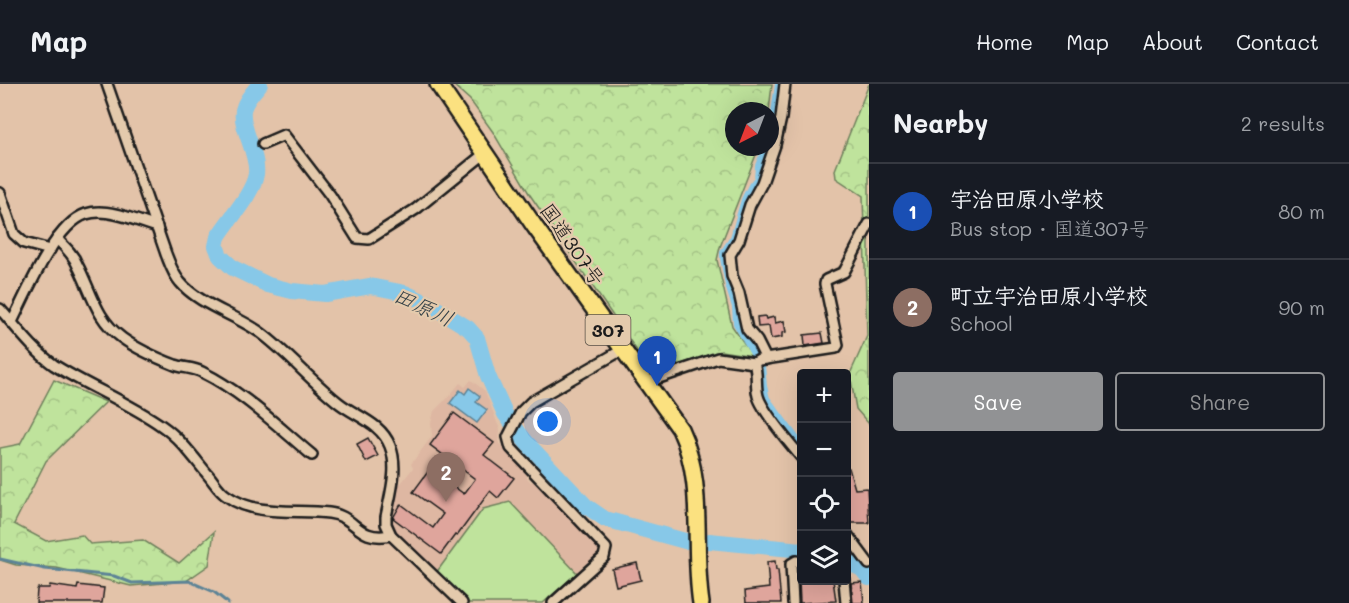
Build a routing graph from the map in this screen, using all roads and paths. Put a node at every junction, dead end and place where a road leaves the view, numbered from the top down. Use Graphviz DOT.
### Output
graph roads {
  1 [pos="107,84"];
  2 [pos="438,84"];
  3 [pos="785,84"];
  4 [pos="263,144"];
  5 [pos="484,154"];
  6 [pos="0,193"];
  7 [pos="869,224"];
  8 [pos="158,227"];
  9 [pos="57,239"];
  10 [pos="50,250"];
  11 [pos="0,309"];
  12 [pos="12,322"];
  13 [pos="622,350"];
  14 [pos="766,359"];
  15 [pos="754,363"];
  16 [pos="647,382"];
  17 [pos="797,453"];
  18 [pos="312,455"];
  19 [pos="391,535"];
  20 [pos="851,540"];
  21 [pos="797,561"];
  22 [pos="869,564"];
  23 [pos="844,585"];
  24 [pos="556,600"];
  25 [pos="462,603"];
  26 [pos="569,603"];
  27 [pos="701,603"];
  28 [pos="793,603"];
  29 [pos="846,603"];
  1 -- 8 [label="street"];
  2 -- 5 [label="highway, 国道307号 / 307"];
  3 -- 14 [label="street"];
  4 -- 5 [label="street"];
  5 -- 13 [label="highway, 国道307号 / 307"];
  6 -- 10 [label="street"];
  7 -- 14 [label="street"];
  8 -- 9 [label="street"];
  8 -- 19 [label="street"];
  9 -- 10 [label="street"];
  9 -- 18 [label="street"];
  10 -- 12 [label="street"];
  11 -- 12 [label="street"];
  12 -- 19 [label="street"];
  13 -- 16 [label="highway, 国道307号 / 307"];
  13 -- 24 [label="street"];
  14 -- 15 [label="street"];
  15 -- 16 [label="street"];
  15 -- 17 [label="street"];
  16 -- 27 [label="highway, 国道307号 / 307"];
  19 -- 25 [label="street"];
  20 -- 22 [label="street"];
  21 -- 28 [label="street"];
  23 -- 29 [label="street"];
  24 -- 26 [label="street"];
}
